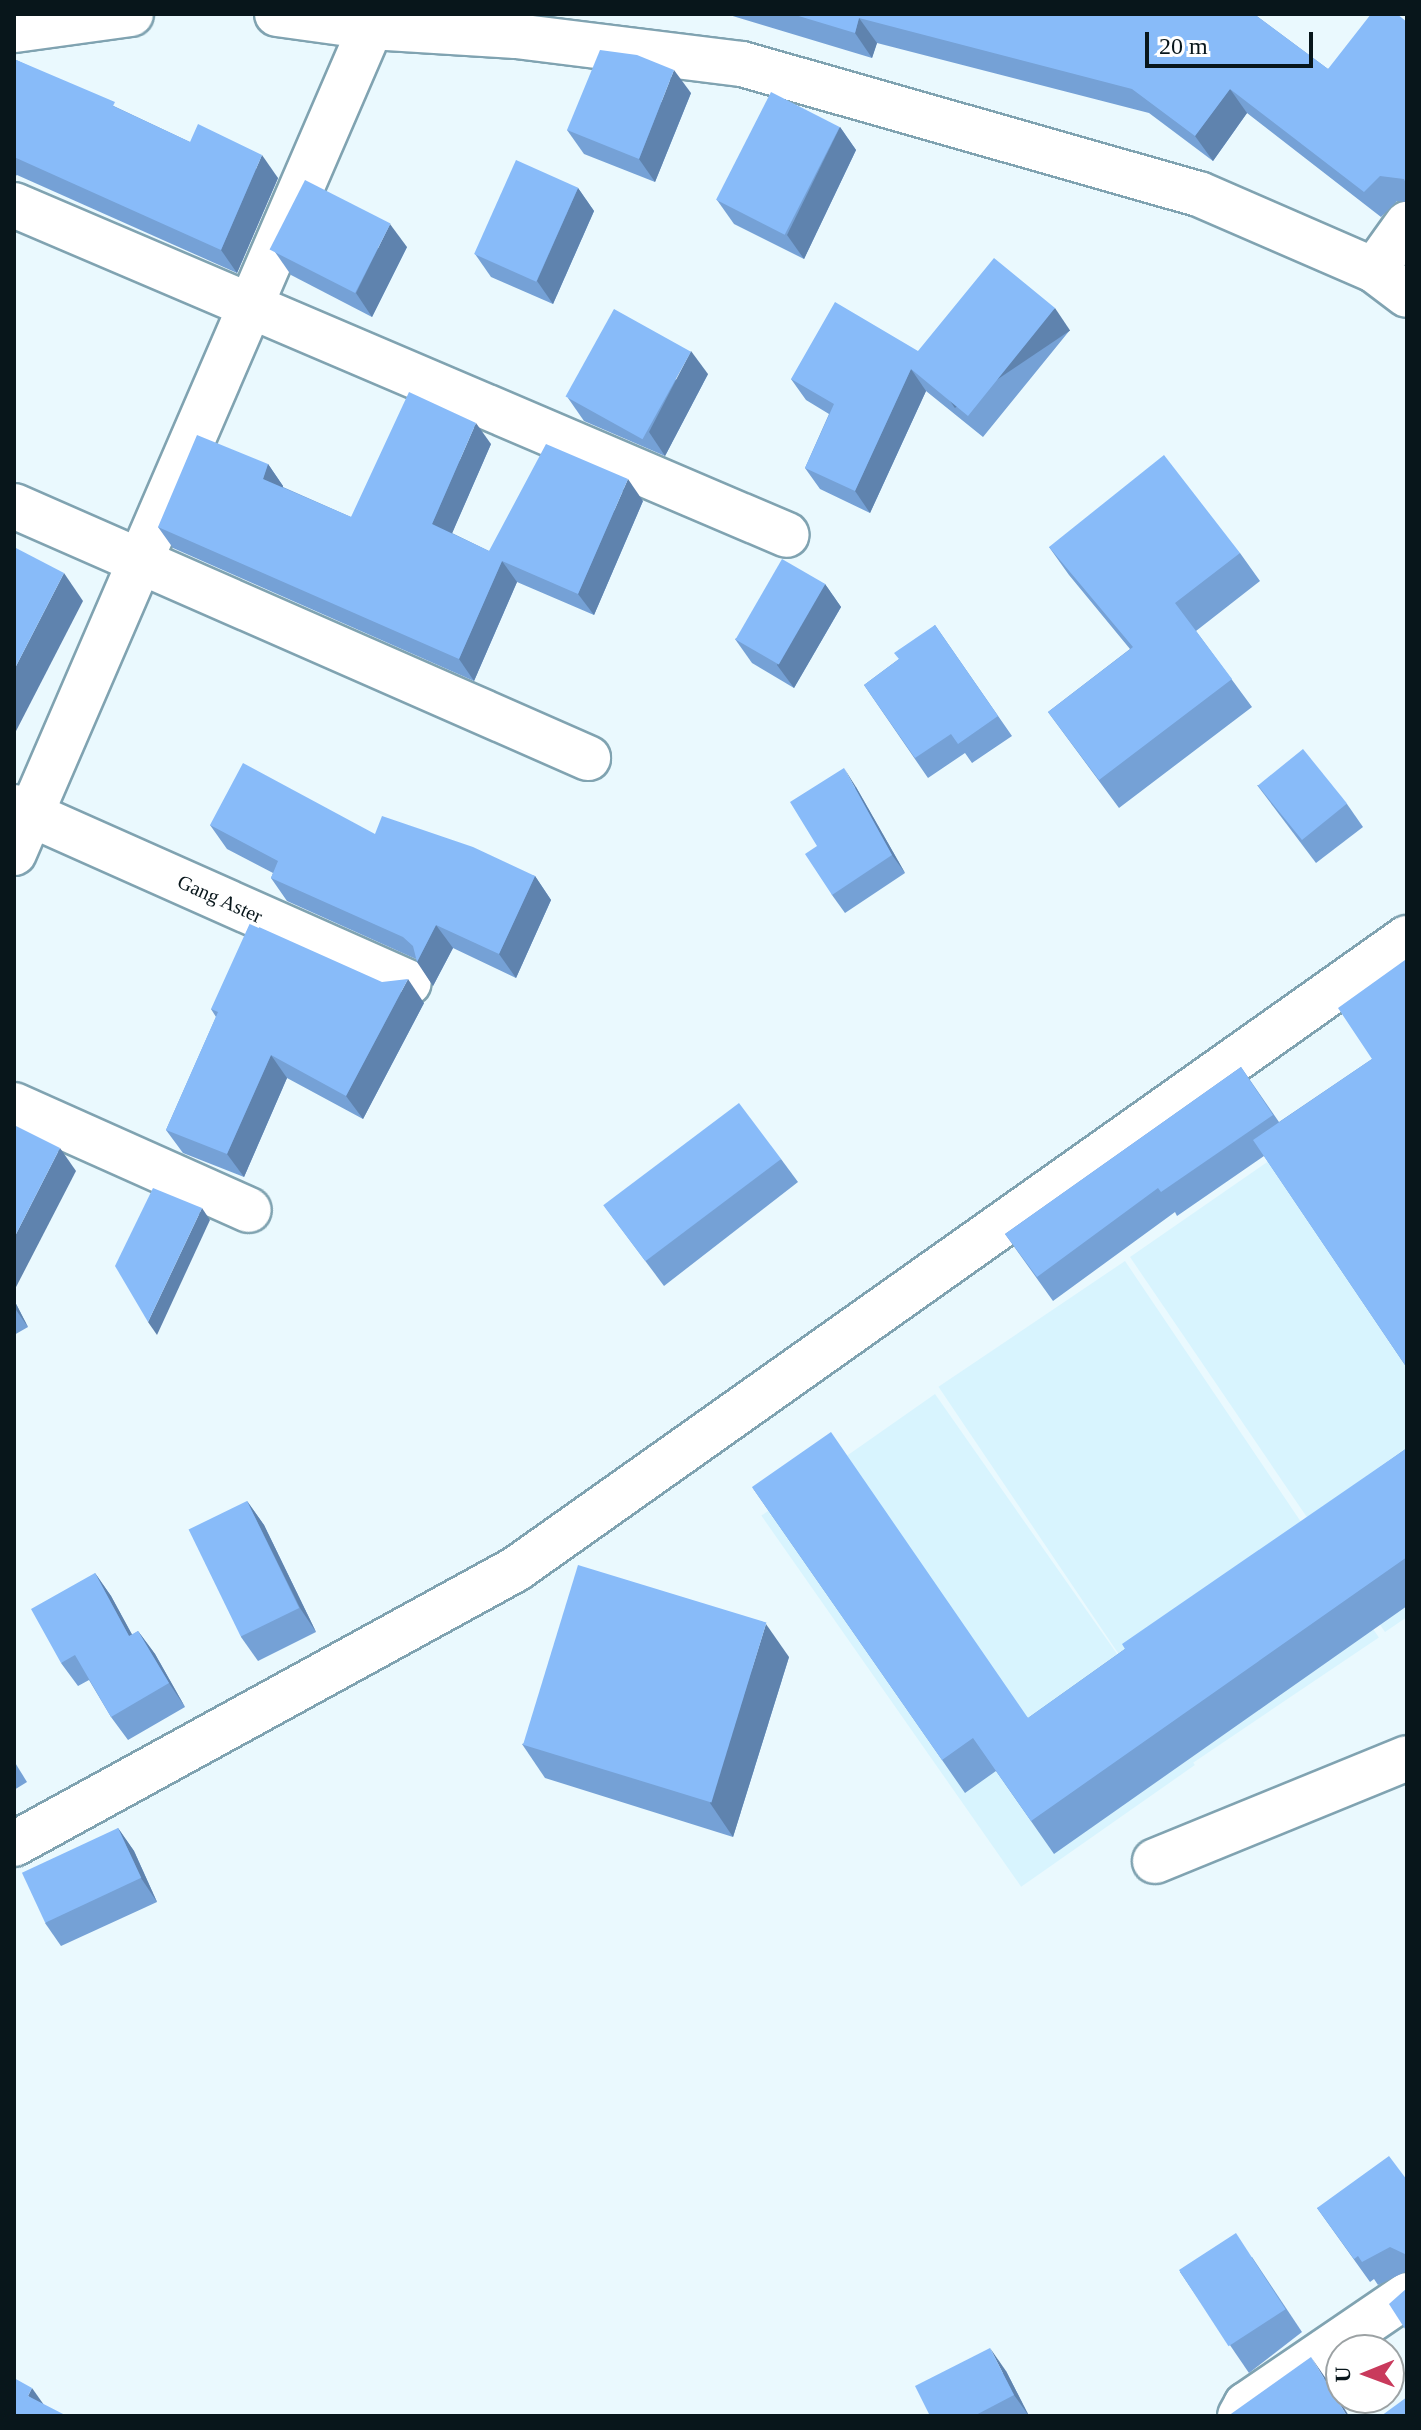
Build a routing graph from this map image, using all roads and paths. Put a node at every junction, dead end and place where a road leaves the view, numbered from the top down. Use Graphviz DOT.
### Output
graph roads {
  1 [pos="131,14"];
  2 [pos="277,14"];
  3 [pos="371,27"];
  4 [pos="14,30"];
  5 [pos="14,205"];
  6 [pos="1407,224"];
  7 [pos="1391,283"];
  8 [pos="252,306"];
  9 [pos="14,506"];
  10 [pos="787,535"];
  11 [pos="140,562"];
  12 [pos="588,758"];
  13 [pos="20,825"];
  14 [pos="1407,938"];
  15 [pos="409,983"];
  16 [pos="14,1105"];
  17 [pos="249,1210"];
  18 [pos="1407,1758"];
  19 [pos="14,1844"];
  20 [pos="1155,1861"];
  21 [pos="1407,2295"];
  22 [pos="1240,2416"];
  1 -- 4 [label="street"];
  2 -- 3 [label="street"];
  3 -- 7 [label="street"];
  3 -- 8 [label="street"];
  5 -- 8 [label="street"];
  6 -- 7 [label="street"];
  8 -- 10 [label="street"];
  8 -- 11 [label="street"];
  9 -- 11 [label="street"];
  11 -- 12 [label="street"];
  11 -- 13 [label="street"];
  13 -- 15 [label="street, Gang Aster"];
  14 -- 19 [label="street"];
  16 -- 17 [label="street"];
  18 -- 20 [label="street"];
  21 -- 22 [label="street"];
}
